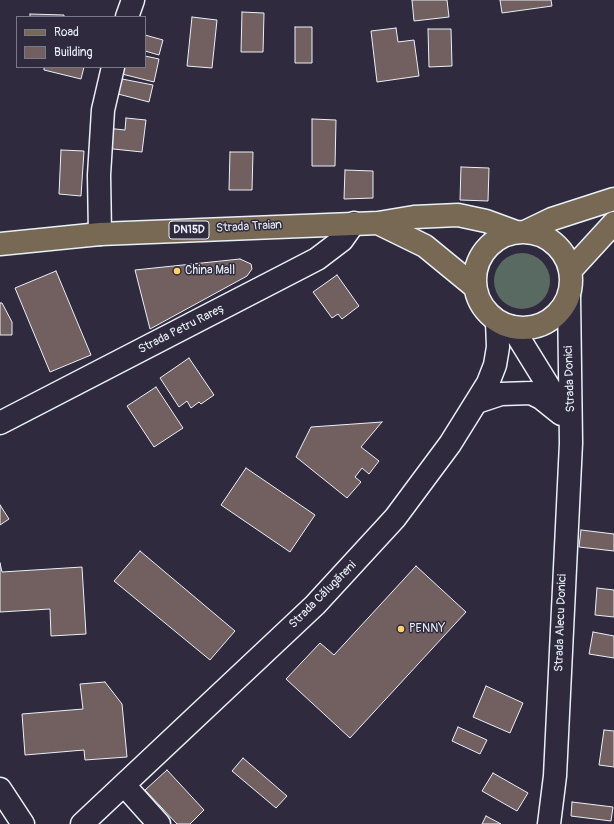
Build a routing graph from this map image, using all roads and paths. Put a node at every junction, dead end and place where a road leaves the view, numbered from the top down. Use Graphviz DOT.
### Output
graph roads {
  1 [pos="133,0"];
  2 [pos="127,16"];
  3 [pos="112,68"];
  4 [pos="614,199"];
  5 [pos="354,223"];
  6 [pos="378,223"];
  7 [pos="614,223"];
  8 [pos="521,232"];
  9 [pos="100,234"];
  10 [pos="0,244"];
  11 [pos="570,270"];
  12 [pos="475,287"];
  13 [pos="569,296"];
  14 [pos="504,324"];
  15 [pos="477,402"];
  16 [pos="571,422"];
  17 [pos="0,423"];
  18 [pos="124,785"];
  19 [pos="0,790"];
  20 [pos="23,824"];
  21 [pos="82,824"];
  22 [pos="158,824"];
  23 [pos="549,824"];
  1 -- 2 [label="street"];
  3 -- 9 [label="street"];
  4 -- 8 [label="main road"];
  5 -- 6 [label="main road, Strada Traian / DN15D"];
  5 -- 9 [label="main road, Strada Traian / DN15D"];
  5 -- 17 [label="street, Strada Petru Rareș"];
  6 -- 8 [label="main road, Strada Traian"];
  6 -- 12 [label="main road, Strada Traian / DN15D"];
  7 -- 11 [label="main road"];
  8 -- 11 [label="main road"];
  8 -- 12 [label="main road"];
  9 -- 10 [label="main road, Strada Traian / DN15D"];
  11 -- 13 [label="main road"];
  12 -- 14 [label="main road"];
  13 -- 14 [label="main road"];
  13 -- 16 [label="street, Strada Donici"];
  14 -- 15 [label="street, Strada Călugăreni"];
  14 -- 16 [label="street, Strada Donici"];
  15 -- 16 [label="street"];
  15 -- 18 [label="street, Strada Călugăreni"];
  16 -- 23 [label="street, Strada Alecu Donici"];
  18 -- 21 [label="street, Strada Călugăreni"];
  18 -- 22 [label="street"];
  19 -- 20 [label="street"];
}
